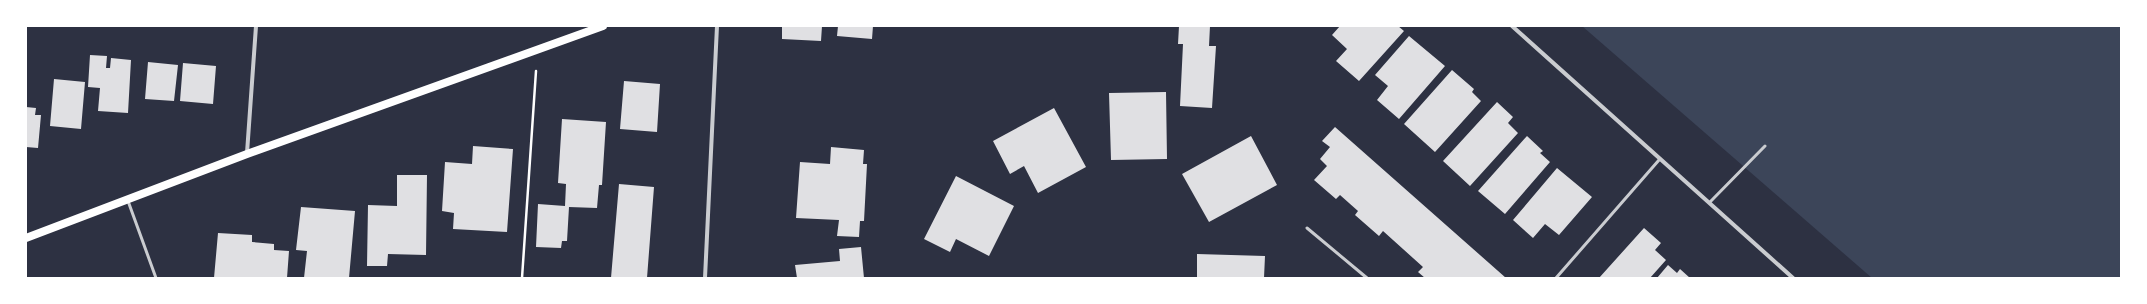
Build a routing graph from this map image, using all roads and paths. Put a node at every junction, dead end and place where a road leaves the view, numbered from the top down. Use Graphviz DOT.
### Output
graph roads {
  1 [pos="256,26"];
  2 [pos="603,26"];
  3 [pos="717,26"];
  4 [pos="1512,26"];
  5 [pos="537,48"];
  6 [pos="1765,146"];
  7 [pos="247,154"];
  8 [pos="1659,160"];
  9 [pos="127,199"];
  10 [pos="1710,202"];
  11 [pos="1307,228"];
  12 [pos="26,238"];
  13 [pos="156,278"];
  14 [pos="522,278"];
  15 [pos="705,278"];
  16 [pos="1367,278"];
  17 [pos="1556,278"];
  18 [pos="1793,278"];
  1 -- 7 [label="street"];
  2 -- 5 [label="main road"];
  3 -- 15 [label="street"];
  4 -- 8 [label="street"];
  5 -- 7 [label="main road"];
  5 -- 14 [label="path"];
  6 -- 10 [label="lane"];
  7 -- 9 [label="main road"];
  8 -- 10 [label="street"];
  8 -- 17 [label="lane"];
  9 -- 12 [label="main road"];
  9 -- 13 [label="lane"];
  10 -- 18 [label="street"];
  11 -- 16 [label="lane"];
}
